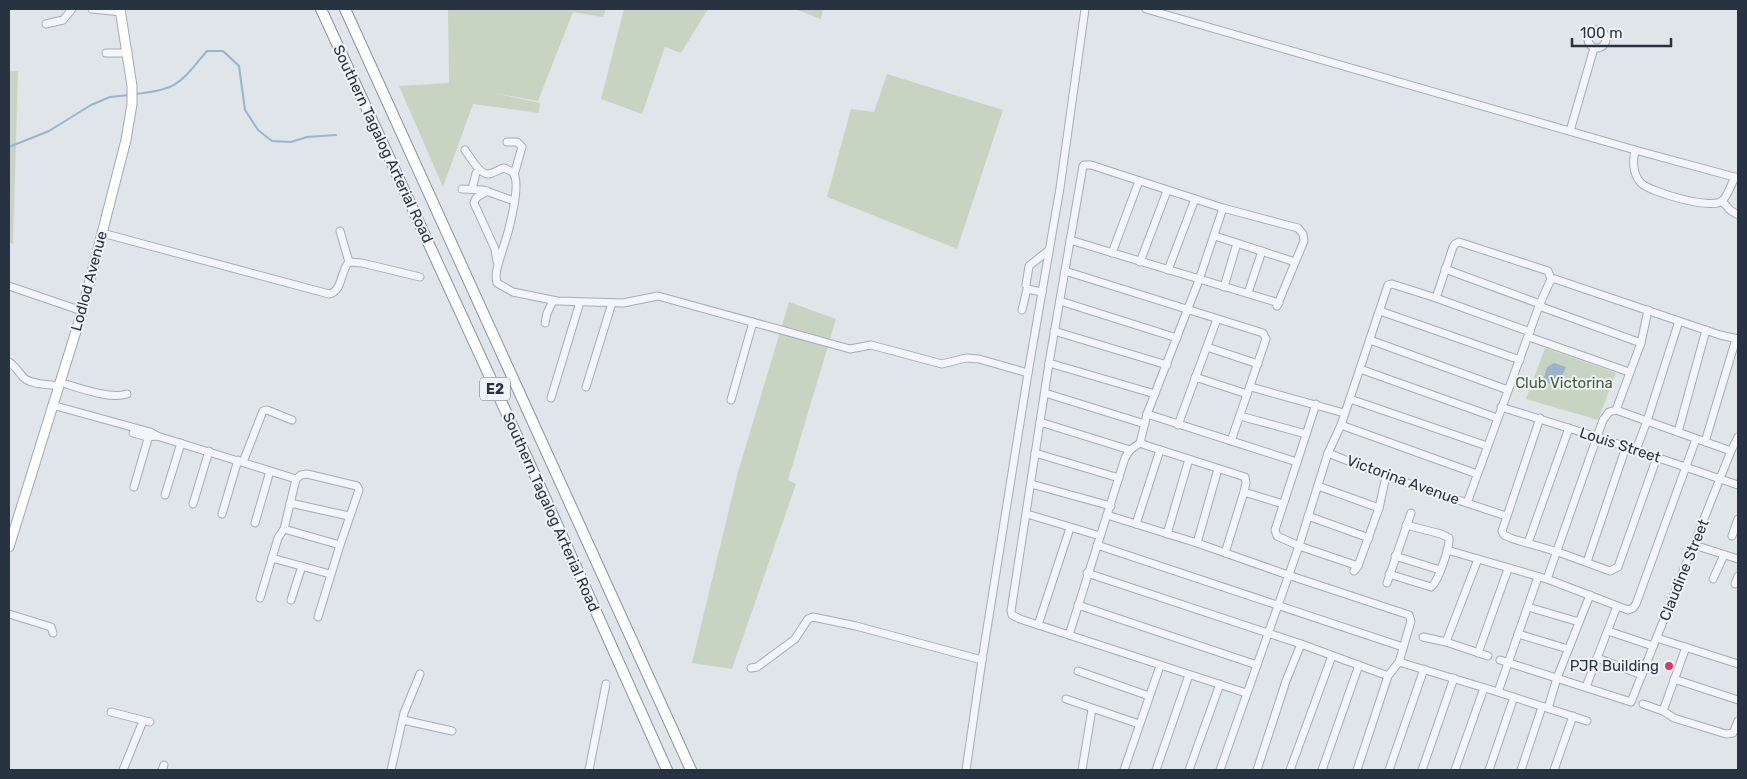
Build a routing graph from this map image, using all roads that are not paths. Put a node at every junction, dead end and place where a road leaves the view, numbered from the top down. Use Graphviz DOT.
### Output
graph roads {
  1 [pos="72,9"];
  2 [pos="92,9"];
  3 [pos="321,9"];
  4 [pos="345,9"];
  5 [pos="1085,9"];
  6 [pos="1146,9"];
  7 [pos="121,10"];
  8 [pos="46,24"];
  9 [pos="1594,48"];
  10 [pos="106,53"];
  11 [pos="128,53"];
  12 [pos="1570,131"];
  13 [pos="507,142"];
  14 [pos="465,150"];
  15 [pos="1635,150"];
  16 [pos="476,173"];
  17 [pos="514,175"];
  18 [pos="1737,177"];
  19 [pos="1139,181"];
  20 [pos="462,189"];
  21 [pos="472,189"];
  22 [pos="487,191"];
  23 [pos="1167,191"];
  24 [pos="1195,199"];
  25 [pos="514,201"];
  26 [pos="1722,201"];
  27 [pos="1223,208"];
  28 [pos="1738,215"];
  29 [pos="340,231"];
  30 [pos="102,233"];
  31 [pos="1215,236"];
  32 [pos="1070,240"];
  33 [pos="1237,243"];
  34 [pos="1049,250"];
  35 [pos="1262,251"];
  36 [pos="1112,253"];
  37 [pos="350,262"];
  38 [pos="1140,262"];
  39 [pos="1295,262"];
  40 [pos="498,264"];
  41 [pos="1065,270"];
  42 [pos="1168,270"];
  43 [pos="1445,270"];
  44 [pos="420,277"];
  45 [pos="1551,279"];
  46 [pos="1199,280"];
  47 [pos="1026,285"];
  48 [pos="9,286"];
  49 [pos="1224,287"];
  50 [pos="1042,292"];
  51 [pos="1248,294"];
  52 [pos="1436,298"];
  53 [pos="554,300"];
  54 [pos="1060,301"];
  55 [pos="580,302"];
  56 [pos="612,302"];
  57 [pos="1540,305"];
  58 [pos="1187,309"];
  59 [pos="1022,310"];
  60 [pos="1648,310"];
  61 [pos="82,311"];
  62 [pos="1380,311"];
  63 [pos="1217,319"];
  64 [pos="1679,321"];
  65 [pos="753,322"];
  66 [pos="545,323"];
  67 [pos="1706,330"];
  68 [pos="1054,331"];
  69 [pos="1529,334"];
  70 [pos="1178,338"];
  71 [pos="1737,339"];
  72 [pos="1370,340"];
  73 [pos="1641,343"];
  74 [pos="1207,347"];
  75 [pos="1520,360"];
  76 [pos="9,362"];
  77 [pos="1049,362"];
  78 [pos="1258,364"];
  79 [pos="1167,365"];
  80 [pos="1360,369"];
  81 [pos="1629,372"];
  82 [pos="1028,373"];
  83 [pos="1195,378"];
  84 [pos="58,384"];
  85 [pos="586,387"];
  86 [pos="1508,390"];
  87 [pos="1249,391"];
  88 [pos="1045,393"];
  89 [pos="127,394"];
  90 [pos="1155,394"];
  91 [pos="551,398"];
  92 [pos="1350,399"];
  93 [pos="731,400"];
  94 [pos="1316,404"];
  95 [pos="52,407"];
  96 [pos="1501,407"];
  97 [pos="1616,410"];
  98 [pos="1344,412"];
  99 [pos="1148,414"];
  100 [pos="1240,416"];
  101 [pos="1497,418"];
  102 [pos="1540,418"];
  103 [pos="292,420"];
  104 [pos="1647,421"];
  105 [pos="1040,422"];
  106 [pos="1145,424"];
  107 [pos="1178,424"];
  108 [pos="1341,425"];
  109 [pos="1569,428"];
  110 [pos="1678,432"];
  111 [pos="1306,434"];
  112 [pos="152,435"];
  113 [pos="1597,437"];
  114 [pos="1738,438"];
  115 [pos="1696,439"];
  116 [pos="1231,441"];
  117 [pos="1705,442"];
  118 [pos="181,443"];
  119 [pos="1140,443"];
  120 [pos="1487,446"];
  121 [pos="1626,447"];
  122 [pos="1130,450"];
  123 [pos="1160,450"];
  124 [pos="1636,450"];
  125 [pos="1732,451"];
  126 [pos="209,452"];
  127 [pos="1036,453"];
  128 [pos="1328,453"];
  129 [pos="1656,457"];
  130 [pos="1189,460"];
  131 [pos="240,461"];
  132 [pos="1297,462"];
  133 [pos="1685,467"];
  134 [pos="1218,469"];
  135 [pos="270,470"];
  136 [pos="1477,474"];
  137 [pos="1386,476"];
  138 [pos="1119,478"];
  139 [pos="296,479"];
  140 [pos="1721,479"];
  141 [pos="1031,484"];
  142 [pos="1738,485"];
  143 [pos="1318,486"];
  144 [pos="134,487"];
  145 [pos="1244,492"];
  146 [pos="165,495"];
  147 [pos="290,503"];
  148 [pos="1467,503"];
  149 [pos="192,504"];
  150 [pos="1283,504"];
  151 [pos="1111,506"];
  152 [pos="1379,508"];
  153 [pos="1410,513"];
  154 [pos="222,514"];
  155 [pos="1026,514"];
  156 [pos="1108,515"];
  157 [pos="349,516"];
  158 [pos="1308,516"];
  159 [pos="1506,516"];
  160 [pos="255,523"];
  161 [pos="1136,524"];
  162 [pos="1737,524"];
  163 [pos="1406,525"];
  164 [pos="1070,528"];
  165 [pos="284,529"];
  166 [pos="1167,534"];
  167 [pos="1100,536"];
  168 [pos="1732,536"];
  169 [pos="1369,538"];
  170 [pos="1197,543"];
  171 [pos="1528,543"];
  172 [pos="340,545"];
  173 [pos="1097,545"];
  174 [pos="1694,545"];
  175 [pos="1299,546"];
  176 [pos="9,547"];
  177 [pos="1447,550"];
  178 [pos="1558,552"];
  179 [pos="1225,553"];
  180 [pos="1724,555"];
  181 [pos="1395,556"];
  182 [pos="272,558"];
  183 [pos="1478,559"];
  184 [pos="1738,559"];
  185 [pos="1587,562"];
  186 [pos="302,566"];
  187 [pos="1508,569"];
  188 [pos="1440,570"];
  189 [pos="330,574"];
  190 [pos="1088,574"];
  191 [pos="1389,574"];
  192 [pos="1288,576"];
  193 [pos="1738,576"];
  194 [pos="1538,577"];
  195 [pos="1547,579"];
  196 [pos="1713,579"];
  197 [pos="1387,583"];
  198 [pos="1735,584"];
  199 [pos="1590,595"];
  200 [pos="260,598"];
  201 [pos="291,600"];
  202 [pos="1078,605"];
  203 [pos="1277,605"];
  204 [pos="1617,606"];
  205 [pos="1528,607"];
  206 [pos="9,614"];
  207 [pos="318,617"];
  208 [pos="1578,622"];
  209 [pos="1038,625"];
  210 [pos="1608,631"];
  211 [pos="53,633"];
  212 [pos="1267,634"];
  213 [pos="1518,634"];
  214 [pos="1069,635"];
  215 [pos="1423,637"];
  216 [pos="1657,638"];
  217 [pos="1446,642"];
  218 [pos="1301,644"];
  219 [pos="1653,646"];
  220 [pos="1403,647"];
  221 [pos="1686,647"];
  222 [pos="1568,649"];
  223 [pos="1478,653"];
  224 [pos="1332,656"];
  225 [pos="1488,656"];
  226 [pos="1597,658"];
  227 [pos="982,660"];
  228 [pos="1500,660"];
  229 [pos="1399,662"];
  230 [pos="1508,663"];
  231 [pos="1738,664"];
  232 [pos="1257,665"];
  233 [pos="1358,665"];
  234 [pos="1160,666"];
  235 [pos="751,668"];
  236 [pos="1424,669"];
  237 [pos="1078,671"];
  238 [pos="420,674"];
  239 [pos="1189,675"];
  240 [pos="1642,675"];
  241 [pos="1388,676"];
  242 [pos="1454,678"];
  243 [pos="1558,678"];
  244 [pos="1674,679"];
  245 [pos="606,684"];
  246 [pos="1220,684"];
  247 [pos="1586,687"];
  248 [pos="1484,688"];
  249 [pos="1498,692"];
  250 [pos="1246,693"];
  251 [pos="1149,696"];
  252 [pos="1514,697"];
  253 [pos="1066,699"];
  254 [pos="1738,700"];
  255 [pos="1643,704"];
  256 [pos="1545,707"];
  257 [pos="1092,709"];
  258 [pos="1663,710"];
  259 [pos="111,712"];
  260 [pos="1573,716"];
  261 [pos="402,720"];
  262 [pos="1587,721"];
  263 [pos="1738,721"];
  264 [pos="1139,724"];
  265 [pos="452,731"];
  266 [pos="122,770"];
  267 [pos="391,770"];
  268 [pos="589,770"];
  269 [pos="667,770"];
  270 [pos="691,770"];
  271 [pos="966,770"];
  272 [pos="1082,770"];
  273 [pos="1124,770"];
  274 [pos="1156,770"];
  275 [pos="1189,770"];
  276 [pos="1220,770"];
  277 [pos="1257,770"];
  278 [pos="1290,770"];
  279 [pos="1322,770"];
  280 [pos="1357,770"];
  281 [pos="1389,770"];
  282 [pos="1422,770"];
  283 [pos="1455,770"];
  284 [pos="1489,770"];
  285 [pos="1522,770"];
  286 [pos="1554,770"];
  1 -- 8 [label="street"];
  2 -- 7 [label="street"];
  3 -- 269 [label="highway, Southern Tagalog Arterial Road / E2"];
  4 -- 270 [label="highway, Southern Tagalog Arterial Road / E2"];
  5 -- 34 [label="street"];
  6 -- 12 [label="street"];
  7 -- 11 [label="main road, Lodlod Avenue"];
  9 -- 12 [label="street"];
  10 -- 11 [label="street"];
  11 -- 30 [label="main road, Lodlod Avenue"];
  12 -- 15 [label="street"];
  13 -- 17 [label="street"];
  14 -- 17 [label="street"];
  15 -- 18 [label="street"];
  15 -- 26 [label="street"];
  16 -- 21 [label="street"];
  17 -- 25 [label="street"];
  18 -- 26 [label="street"];
  19 -- 23 [label="street"];
  19 -- 32 [label="street"];
  19 -- 36 [label="street"];
  20 -- 21 [label="street"];
  21 -- 22 [label="street"];
  22 -- 25 [label="street"];
  22 -- 40 [label="street"];
  23 -- 24 [label="street"];
  23 -- 38 [label="street"];
  24 -- 27 [label="street"];
  24 -- 42 [label="street"];
  25 -- 40 [label="street"];
  26 -- 28 [label="street"];
  27 -- 31 [label="street"];
  27 -- 39 [label="street"];
  29 -- 37 [label="street"];
  30 -- 37 [label="street"];
  30 -- 61 [label="main road, Lodlod Avenue"];
  31 -- 33 [label="street"];
  31 -- 46 [label="street"];
  32 -- 36 [label="street"];
  32 -- 41 [label="street"];
  33 -- 35 [label="street"];
  33 -- 49 [label="street"];
  34 -- 47 [label="street"];
  34 -- 50 [label="street"];
  35 -- 39 [label="street"];
  35 -- 51 [label="street"];
  36 -- 38 [label="street"];
  37 -- 44 [label="street"];
  38 -- 42 [label="street"];
  39 -- 51 [label="street"];
  40 -- 53 [label="street"];
  41 -- 54 [label="street"];
  41 -- 58 [label="street"];
  42 -- 46 [label="street"];
  43 -- 45 [label="street"];
  43 -- 52 [label="street"];
  43 -- 57 [label="street"];
  45 -- 57 [label="street, Victorina Avenue"];
  45 -- 60 [label="street"];
  46 -- 49 [label="street"];
  46 -- 58 [label="street"];
  48 -- 61 [label="street"];
  49 -- 51 [label="street"];
  50 -- 59 [label="street"];
  50 -- 82 [label="street"];
  52 -- 62 [label="street"];
  52 -- 69 [label="street"];
  53 -- 55 [label="street"];
  53 -- 66 [label="street"];
  54 -- 68 [label="street"];
  54 -- 70 [label="street"];
  55 -- 56 [label="street"];
  55 -- 91 [label="street"];
  56 -- 65 [label="street"];
  56 -- 85 [label="street"];
  57 -- 69 [label="street, Victorina Avenue"];
  57 -- 73 [label="street"];
  58 -- 63 [label="street"];
  58 -- 70 [label="street"];
  60 -- 64 [label="street"];
  60 -- 73 [label="street"];
  61 -- 84 [label="main road, Lodlod Avenue"];
  62 -- 72 [label="street"];
  62 -- 75 [label="street"];
  63 -- 74 [label="street"];
  63 -- 78 [label="street"];
  64 -- 67 [label="street"];
  64 -- 104 [label="street"];
  65 -- 82 [label="street"];
  65 -- 93 [label="street"];
  67 -- 71 [label="street"];
  67 -- 110 [label="street"];
  68 -- 77 [label="street"];
  68 -- 79 [label="street"];
  69 -- 75 [label="street, Victorina Avenue"];
  69 -- 81 [label="street"];
  70 -- 79 [label="street"];
  71 -- 117 [label="street"];
  72 -- 80 [label="street"];
  72 -- 86 [label="street"];
  73 -- 81 [label="street"];
  74 -- 78 [label="street"];
  74 -- 83 [label="street"];
  75 -- 86 [label="street, Victorina Avenue"];
  76 -- 84 [label="street"];
  77 -- 88 [label="street"];
  77 -- 90 [label="street"];
  78 -- 87 [label="street"];
  79 -- 90 [label="street"];
  80 -- 92 [label="street"];
  80 -- 101 [label="street"];
  81 -- 97 [label="street"];
  82 -- 227 [label="street"];
  83 -- 87 [label="street"];
  83 -- 107 [label="street"];
  84 -- 89 [label="street"];
  84 -- 95 [label="main road, Lodlod Avenue"];
  86 -- 96 [label="street, Victorina Avenue"];
  87 -- 94 [label="street"];
  87 -- 100 [label="street"];
  88 -- 105 [label="street"];
  88 -- 106 [label="street"];
  90 -- 99 [label="street"];
  92 -- 98 [label="street"];
  92 -- 120 [label="street"];
  94 -- 98 [label="street"];
  94 -- 111 [label="street"];
  95 -- 112 [label="street"];
  95 -- 176 [label="main road, Lodlod Avenue"];
  96 -- 101 [label="street, Victorina Avenue"];
  96 -- 102 [label="street, Louis Street"];
  97 -- 104 [label="street"];
  97 -- 113 [label="street"];
  98 -- 108 [label="street"];
  99 -- 106 [label="street"];
  99 -- 107 [label="street"];
  100 -- 111 [label="street"];
  100 -- 116 [label="street"];
  101 -- 120 [label="street, Victorina Avenue"];
  102 -- 109 [label="street, Louis Street"];
  102 -- 159 [label="street"];
  103 -- 131 [label="street"];
  104 -- 110 [label="street"];
  104 -- 124 [label="street"];
  105 -- 122 [label="street"];
  105 -- 127 [label="street"];
  106 -- 119 [label="street"];
  107 -- 116 [label="street"];
  108 -- 128 [label="street"];
  108 -- 136 [label="street"];
  109 -- 113 [label="street, Louis Street"];
  109 -- 171 [label="street"];
  110 -- 115 [label="street"];
  111 -- 132 [label="street"];
  112 -- 118 [label="street"];
  112 -- 144 [label="street"];
  113 -- 121 [label="street, Louis Street"];
  113 -- 178 [label="street"];
  114 -- 125 [label="street, Claudine Street"];
  115 -- 117 [label="street"];
  115 -- 133 [label="street"];
  116 -- 132 [label="street"];
  117 -- 125 [label="street"];
  118 -- 126 [label="street"];
  118 -- 146 [label="street"];
  119 -- 122 [label="street"];
  119 -- 123 [label="street"];
  120 -- 136 [label="street, Victorina Avenue"];
  121 -- 124 [label="street, Louis Street"];
  121 -- 185 [label="street"];
  122 -- 138 [label="street"];
  123 -- 130 [label="street"];
  123 -- 161 [label="street"];
  124 -- 129 [label="street, Louis Street"];
  125 -- 140 [label="street, Claudine Street"];
  126 -- 131 [label="street"];
  126 -- 149 [label="street"];
  127 -- 138 [label="street"];
  127 -- 141 [label="street"];
  128 -- 137 [label="street, Victorina Avenue"];
  128 -- 143 [label="street, Victorina Avenue"];
  129 -- 133 [label="street, Louis Street"];
  129 -- 185 [label="street"];
  130 -- 134 [label="street"];
  130 -- 166 [label="street"];
  131 -- 135 [label="street"];
  131 -- 154 [label="street"];
  132 -- 150 [label="street"];
  133 -- 140 [label="street, Louis Street"];
  133 -- 204 [label="street"];
  134 -- 145 [label="street"];
  134 -- 170 [label="street"];
  135 -- 139 [label="street"];
  135 -- 160 [label="street"];
  136 -- 148 [label="street, Victorina Avenue"];
  137 -- 148 [label="street, Victorina Avenue"];
  137 -- 152 [label="street"];
  138 -- 151 [label="street"];
  139 -- 147 [label="street"];
  139 -- 157 [label="street"];
  140 -- 142 [label="street, Louis Street"];
  140 -- 174 [label="street, Claudine Street"];
  141 -- 151 [label="street"];
  141 -- 155 [label="street"];
  143 -- 152 [label="street"];
  143 -- 158 [label="street, Victorina Avenue"];
  145 -- 150 [label="street"];
  145 -- 179 [label="street"];
  147 -- 157 [label="street"];
  147 -- 165 [label="street"];
  148 -- 159 [label="street"];
  150 -- 175 [label="street"];
  151 -- 156 [label="street"];
  152 -- 169 [label="street"];
  153 -- 163 [label="street"];
  155 -- 164 [label="street"];
  155 -- 209 [label="street"];
  156 -- 161 [label="street"];
  156 -- 167 [label="street"];
  157 -- 172 [label="street"];
  158 -- 169 [label="street"];
  158 -- 175 [label="street, Victorina Avenue"];
  159 -- 171 [label="street"];
  161 -- 166 [label="street"];
  162 -- 168 [label="street"];
  163 -- 177 [label="street"];
  163 -- 181 [label="street"];
  164 -- 167 [label="street"];
  164 -- 209 [label="street"];
  165 -- 172 [label="street"];
  165 -- 182 [label="street"];
  166 -- 170 [label="street"];
  167 -- 173 [label="street"];
  169 -- 175 [label="street"];
  170 -- 179 [label="street"];
  171 -- 178 [label="street"];
  172 -- 189 [label="street"];
  173 -- 190 [label="street"];
  173 -- 203 [label="street"];
  174 -- 180 [label="street"];
  174 -- 216 [label="street, Claudine Street"];
  175 -- 192 [label="street, Victorina Avenue"];
  177 -- 183 [label="street"];
  177 -- 188 [label="street"];
  178 -- 185 [label="street"];
  178 -- 195 [label="street"];
  179 -- 192 [label="street"];
  180 -- 184 [label="street"];
  180 -- 196 [label="street"];
  181 -- 188 [label="street"];
  181 -- 191 [label="street"];
  182 -- 186 [label="street"];
  182 -- 200 [label="street"];
  183 -- 187 [label="street"];
  183 -- 217 [label="street"];
  186 -- 189 [label="street"];
  186 -- 201 [label="street"];
  187 -- 194 [label="street"];
  187 -- 223 [label="street"];
  188 -- 191 [label="street"];
  189 -- 207 [label="street"];
  190 -- 202 [label="street"];
  190 -- 212 [label="street"];
  191 -- 197 [label="street"];
  192 -- 203 [label="street, Victorina Avenue"];
  192 -- 220 [label="street"];
  193 -- 198 [label="street"];
  194 -- 195 [label="street"];
  194 -- 205 [label="street"];
  195 -- 199 [label="street"];
  199 -- 204 [label="street"];
  199 -- 208 [label="street"];
  202 -- 214 [label="street"];
  202 -- 232 [label="street"];
  203 -- 212 [label="street, Victorina Avenue"];
  203 -- 220 [label="street"];
  204 -- 210 [label="street"];
  205 -- 208 [label="street"];
  205 -- 213 [label="street"];
  206 -- 211 [label="street"];
  208 -- 222 [label="street"];
  209 -- 214 [label="street"];
  210 -- 219 [label="street"];
  210 -- 226 [label="street"];
  212 -- 218 [label="street"];
  212 -- 232 [label="street, Victorina Avenue"];
  213 -- 222 [label="street"];
  213 -- 230 [label="street"];
  214 -- 234 [label="street"];
  215 -- 217 [label="street"];
  216 -- 219 [label="street, Claudine Street"];
  216 -- 221 [label="street"];
  217 -- 223 [label="street"];
  218 -- 224 [label="street"];
  218 -- 277 [label="street"];
  219 -- 240 [label="street, Claudine Street"];
  220 -- 229 [label="street"];
  221 -- 231 [label="street"];
  221 -- 244 [label="street"];
  222 -- 243 [label="street"];
  223 -- 225 [label="street"];
  224 -- 233 [label="street"];
  224 -- 278 [label="street"];
  226 -- 240 [label="street"];
  226 -- 247 [label="street"];
  227 -- 235 [label="street"];
  227 -- 271 [label="street"];
  228 -- 230 [label="street"];
  229 -- 236 [label="street"];
  229 -- 241 [label="street"];
  230 -- 243 [label="street"];
  230 -- 249 [label="street"];
  232 -- 250 [label="street, Victorina Avenue"];
  233 -- 241 [label="street"];
  233 -- 279 [label="street"];
  234 -- 239 [label="street"];
  234 -- 251 [label="street"];
  236 -- 242 [label="street"];
  236 -- 281 [label="street"];
  237 -- 251 [label="street"];
  238 -- 261 [label="street"];
  239 -- 246 [label="street"];
  239 -- 274 [label="street"];
  240 -- 247 [label="street, Claudine Street"];
  241 -- 280 [label="street"];
  242 -- 248 [label="street"];
  242 -- 282 [label="street"];
  243 -- 247 [label="street"];
  243 -- 256 [label="street"];
  244 -- 254 [label="street"];
  244 -- 258 [label="street"];
  245 -- 268 [label="street"];
  246 -- 250 [label="street"];
  246 -- 275 [label="street"];
  248 -- 249 [label="street"];
  248 -- 283 [label="street"];
  249 -- 252 [label="street"];
  250 -- 276 [label="street, Victorina Avenue"];
  251 -- 264 [label="street"];
  252 -- 256 [label="street"];
  252 -- 284 [label="street"];
  253 -- 257 [label="street"];
  255 -- 258 [label="street"];
  256 -- 260 [label="street"];
  256 -- 285 [label="street"];
  257 -- 264 [label="street"];
  257 -- 272 [label="street"];
  258 -- 263 [label="street"];
  259 -- 266 [label="street"];
  260 -- 262 [label="street"];
  260 -- 286 [label="street"];
  261 -- 265 [label="street"];
  261 -- 267 [label="street"];
  264 -- 273 [label="street"];
}
